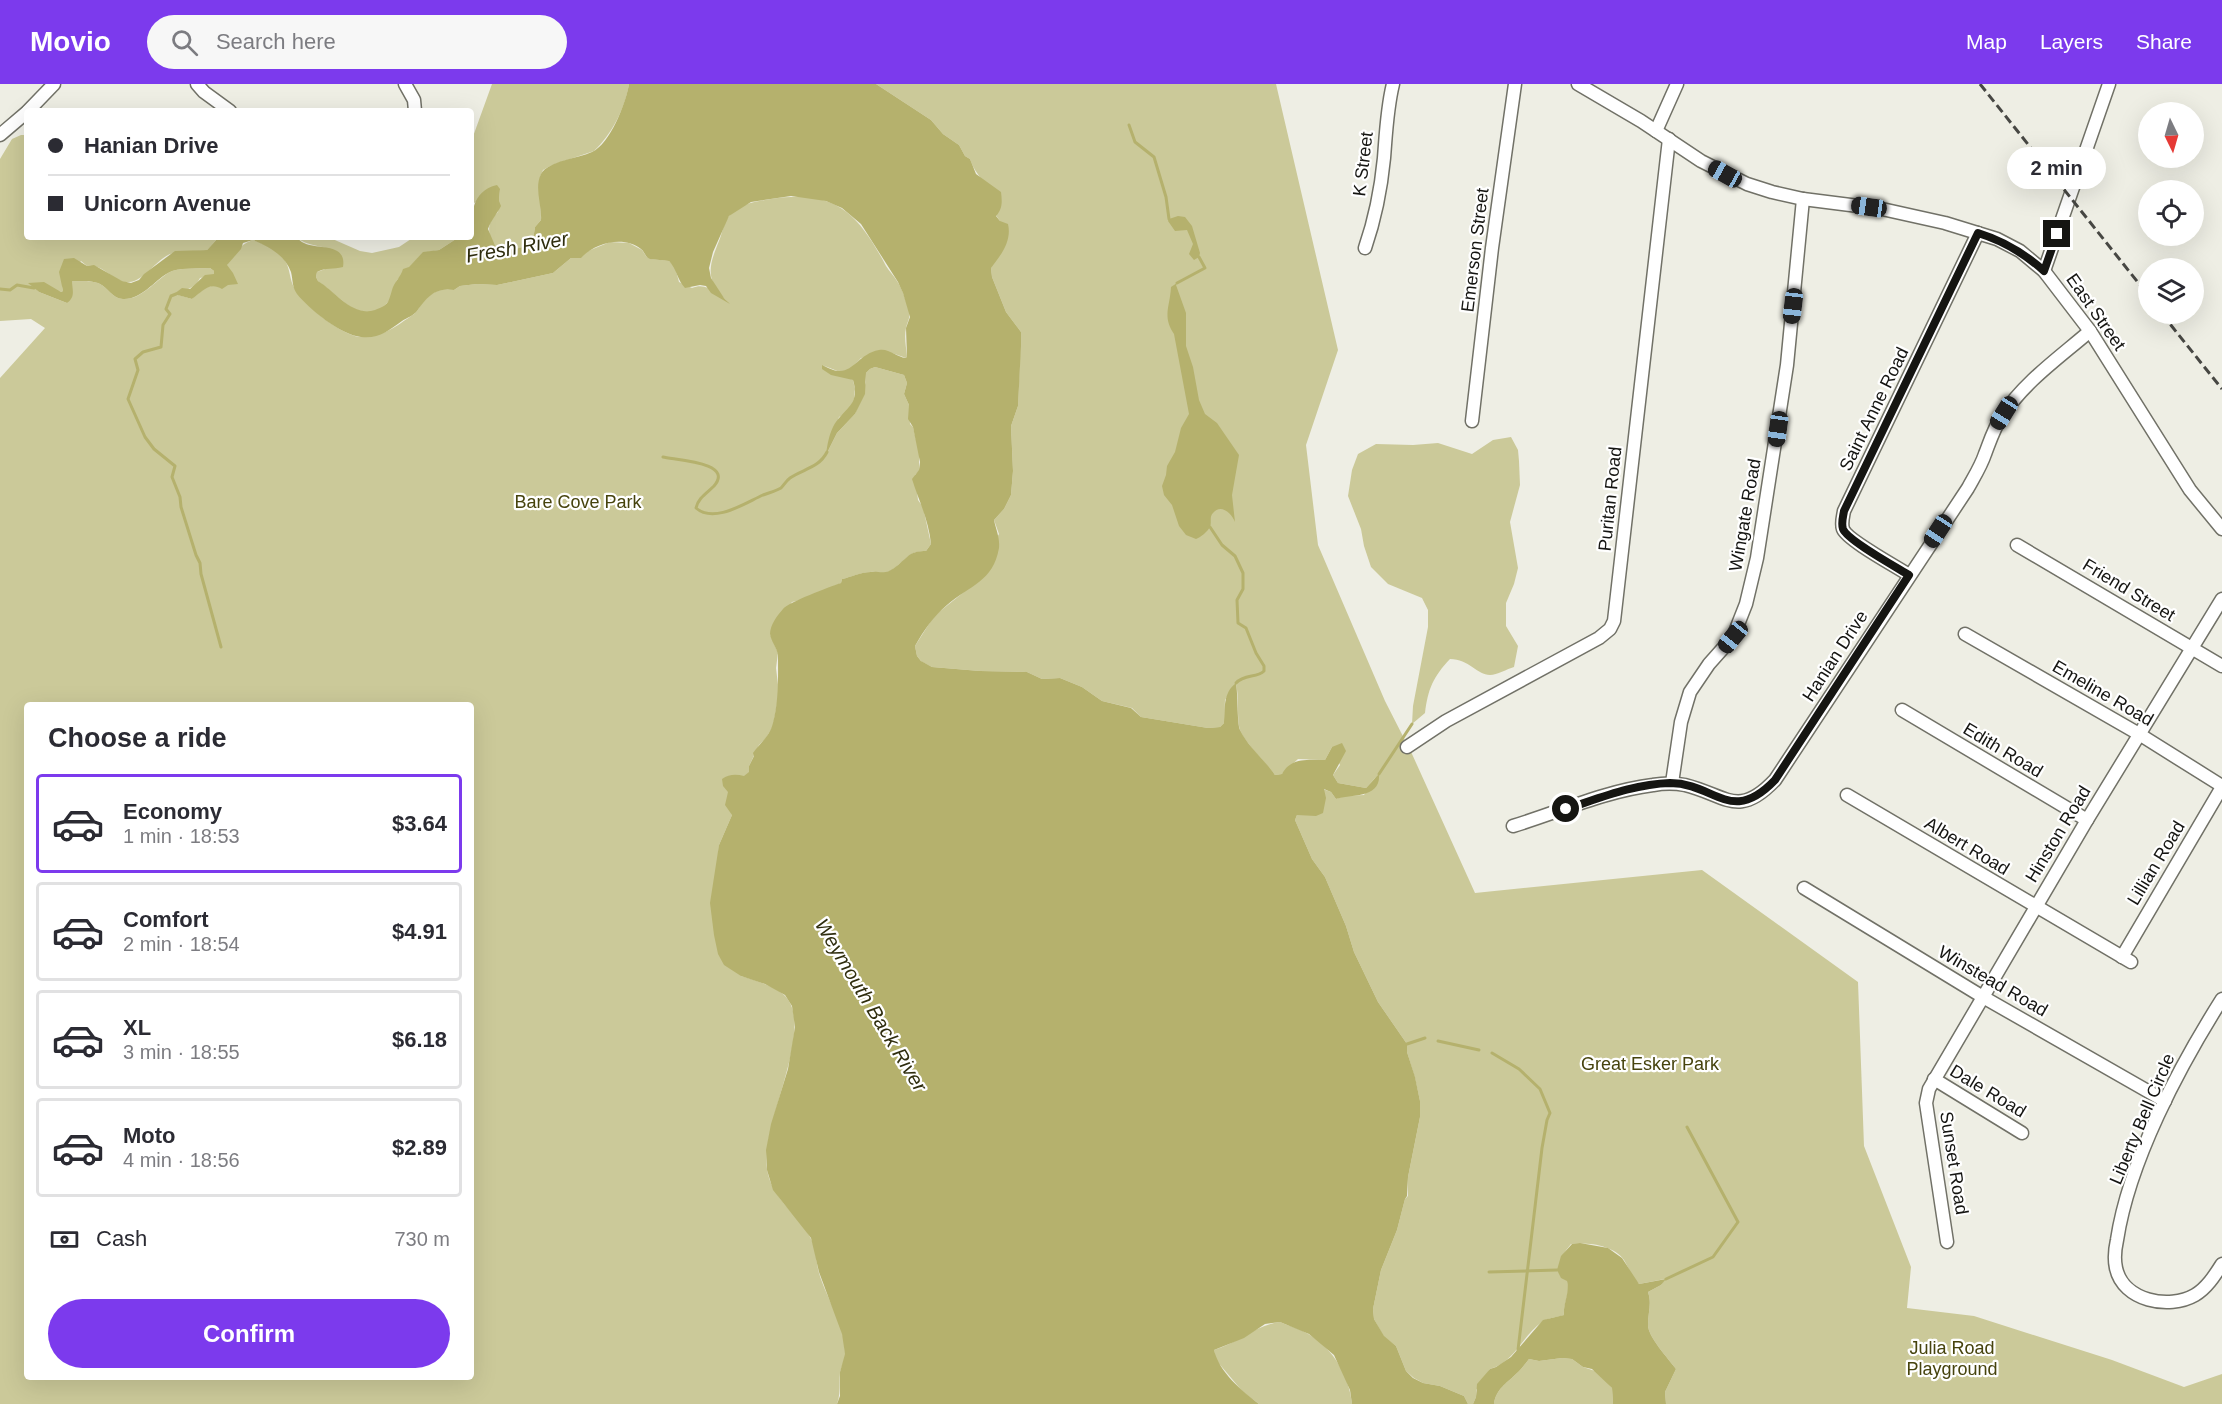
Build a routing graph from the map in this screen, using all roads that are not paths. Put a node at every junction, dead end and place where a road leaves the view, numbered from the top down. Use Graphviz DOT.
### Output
graph roads {
  1 [pos="54,84"];
  2 [pos="197,84"];
  3 [pos="405,84"];
  4 [pos="1393,84"];
  5 [pos="1515,84"];
  6 [pos="1578,84"];
  7 [pos="1677,84"];
  8 [pos="2109,84"];
  9 [pos="32,108"];
  10 [pos="226,108"];
  11 [pos="415,108"];
  12 [pos="24,115"];
  13 [pos="1656,131"];
  14 [pos="0,135"];
  15 [pos="1669,139"];
  16 [pos="1803,199"];
  17 [pos="1978,233"];
  18 [pos="1365,248"];
  19 [pos="2044,271"];
  20 [pos="2090,331"];
  21 [pos="1472,421"];
  22 [pos="2222,529"];
  23 [pos="2017,545"];
  24 [pos="1909,575"];
  25 [pos="2222,599"];
  26 [pos="1965,634"];
  27 [pos="2192,648"];
  28 [pos="2222,666"];
  29 [pos="1902,710"];
  30 [pos="2139,734"];
  31 [pos="1407,747"];
  32 [pos="1672,783"];
  33 [pos="2222,787"];
  34 [pos="1847,795"];
  35 [pos="2087,820"];
  36 [pos="1513,826"];
  37 [pos="1804,888"];
  38 [pos="2035,907"];
  39 [pos="2127,960"];
  40 [pos="1983,997"];
  41 [pos="2222,999"];
  42 [pos="1931,1084"];
  43 [pos="2165,1101"];
  44 [pos="2022,1133"];
  45 [pos="1947,1242"];
  46 [pos="2222,1264"];
  1 -- 9 [label="street"];
  2 -- 10 [label="street"];
  3 -- 11 [label="street"];
  4 -- 18 [label="street, K Street"];
  5 -- 21 [label="street, Emerson Street"];
  6 -- 13 [label="street, East Street"];
  7 -- 13 [label="street"];
  8 -- 19 [label="street"];
  12 -- 14 [label="street"];
  13 -- 15 [label="street, East Street"];
  15 -- 16 [label="street, East Street"];
  15 -- 31 [label="street, Puritan Road"];
  16 -- 17 [label="street, East Street"];
  16 -- 32 [label="street, Wingate Road"];
  17 -- 19 [label="street, East Street"];
  17 -- 24 [label="street, Saint Anne Road"];
  19 -- 20 [label="street, East Street"];
  20 -- 22 [label="street, East Street"];
  20 -- 24 [label="street, Hanian Drive"];
  23 -- 27 [label="street, Friend Street"];
  24 -- 32 [label="street, Hanian Drive"];
  25 -- 27 [label="street, Hinston Road"];
  26 -- 30 [label="street, Emeline Road"];
  27 -- 28 [label="street, Friend Street"];
  27 -- 30 [label="street, Hinston Road"];
  29 -- 35 [label="street, Edith Road"];
  30 -- 33 [label="street, Emeline Road"];
  30 -- 35 [label="street, Hinston Road"];
  32 -- 36 [label="street, Hanian Drive"];
  33 -- 39 [label="street, Lillian Road"];
  34 -- 38 [label="street, Albert Road"];
  35 -- 38 [label="street, Hinston Road"];
  37 -- 40 [label="street, Winstead Road"];
  38 -- 39 [label="street, Albert Road"];
  38 -- 40 [label="street, Hinston Road"];
  40 -- 42 [label="street, Hinston Road"];
  40 -- 43 [label="street, Winstead Road"];
  41 -- 43 [label="street, Liberty Bell Circle"];
  42 -- 44 [label="street, Dale Road"];
  42 -- 45 [label="street, Sunset Road"];
  43 -- 46 [label="street, Liberty Bell Circle"];
}
